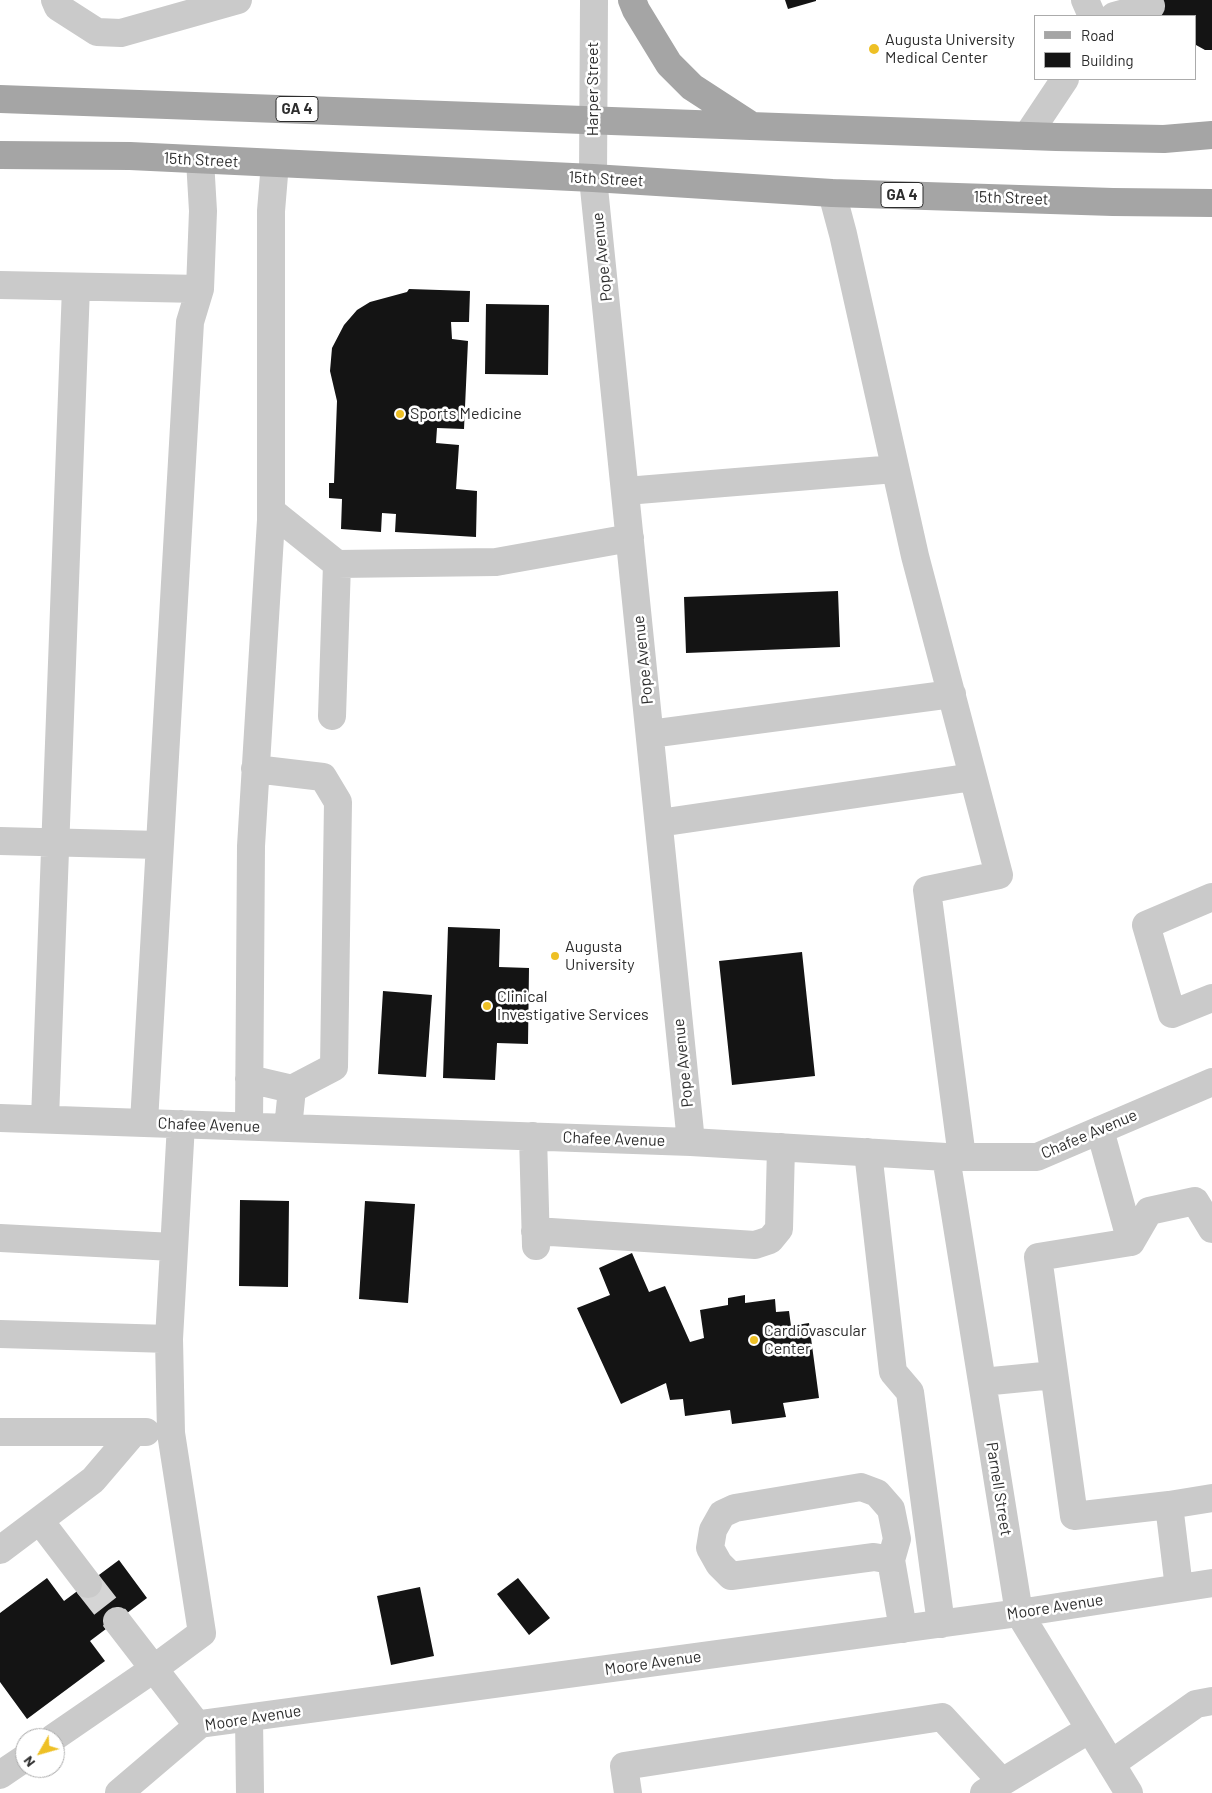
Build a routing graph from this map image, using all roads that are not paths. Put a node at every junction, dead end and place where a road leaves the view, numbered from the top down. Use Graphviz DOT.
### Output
graph roads {
  1 [pos="55,0"];
  2 [pos="238,0"];
  3 [pos="594,0"];
  4 [pos="632,0"];
  5 [pos="1086,0"];
  6 [pos="1151,6"];
  7 [pos="1092,15"];
  8 [pos="1118,15"];
  9 [pos="1064,80"];
  10 [pos="0,99"];
  11 [pos="593,121"];
  12 [pos="753,127"];
  13 [pos="1027,136"];
  14 [pos="1212,136"];
  15 [pos="0,155"];
  16 [pos="200,160"];
  17 [pos="275,163"];
  18 [pos="593,178"];
  19 [pos="832,193"];
  20 [pos="1212,203"];
  21 [pos="0,285"];
  22 [pos="76,287"];
  23 [pos="200,289"];
  24 [pos="895,469"];
  25 [pos="626,490"];
  26 [pos="271,511"];
  27 [pos="630,538"];
  28 [pos="337,564"];
  29 [pos="952,694"];
  30 [pos="332,716"];
  31 [pos="650,734"];
  32 [pos="255,769"];
  33 [pos="973,777"];
  34 [pos="659,823"];
  35 [pos="0,841"];
  36 [pos="55,843"];
  37 [pos="159,845"];
  38 [pos="1212,897"];
  39 [pos="1212,998"];
  40 [pos="249,1079"];
  41 [pos="1212,1082"];
  42 [pos="292,1088"];
  43 [pos="0,1118"];
  44 [pos="45,1119"];
  45 [pos="144,1122"];
  46 [pos="181,1124"];
  47 [pos="249,1126"];
  48 [pos="288,1128"];
  49 [pos="1100,1130"];
  50 [pos="533,1136"];
  51 [pos="691,1142"];
  52 [pos="780,1147"];
  53 [pos="868,1152"];
  54 [pos="954,1157"];
  55 [pos="1212,1230"];
  56 [pos="0,1238"];
  57 [pos="1132,1242"];
  58 [pos="173,1247"];
  59 [pos="0,1334"];
  60 [pos="169,1339"];
  61 [pos="1054,1375"];
  62 [pos="982,1382"];
  63 [pos="134,1432"];
  64 [pos="12,1433"];
  65 [pos="171,1433"];
  66 [pos="0,1451"];
  67 [pos="1212,1498"];
  68 [pos="1169,1505"];
  69 [pos="40,1521"];
  70 [pos="0,1550"];
  71 [pos="891,1560"];
  72 [pos="1212,1583"];
  73 [pos="88,1584"];
  74 [pos="1179,1588"];
  75 [pos="1019,1613"];
  76 [pos="117,1621"];
  77 [pos="941,1624"];
  78 [pos="903,1629"];
  79 [pos="152,1670"];
  80 [pos="1212,1701"];
  81 [pos="249,1718"];
  82 [pos="198,1726"];
  83 [pos="1090,1729"];
  84 [pos="65,1730"];
  85 [pos="1111,1764"];
  86 [pos="15,1765"];
  87 [pos="0,1775"];
  88 [pos="993,1788"];
  89 [pos="123,1792"];
  90 [pos="250,1793"];
  91 [pos="628,1793"];
  92 [pos="1129,1793"];
  1 -- 2 [label="street"];
  3 -- 11 [label="street, Harper Street"];
  4 -- 12 [label="main road"];
  5 -- 7 [label="street"];
  6 -- 8 [label="street"];
  9 -- 13 [label="street"];
  10 -- 11 [label="main road, GA 4"];
  11 -- 12 [label="main road, GA 4"];
  11 -- 18 [label="street, Harper Street"];
  12 -- 13 [label="main road, GA 4"];
  13 -- 14 [label="main road, GA 4"];
  15 -- 16 [label="main road, 15th Street / GA 4"];
  16 -- 17 [label="main road, 15th Street / GA 4"];
  16 -- 23 [label="street"];
  17 -- 18 [label="main road, 15th Street / GA 4"];
  17 -- 26 [label="street"];
  18 -- 19 [label="main road, 15th Street / GA 4"];
  18 -- 25 [label="street, Pope Avenue"];
  19 -- 20 [label="main road, 15th Street / GA 4"];
  19 -- 24 [label="street"];
  21 -- 22 [label="street"];
  22 -- 23 [label="street"];
  22 -- 36 [label="street"];
  23 -- 37 [label="street"];
  24 -- 25 [label="street"];
  24 -- 29 [label="street"];
  25 -- 27 [label="street, Pope Avenue"];
  26 -- 28 [label="street"];
  26 -- 32 [label="street"];
  27 -- 28 [label="street"];
  27 -- 31 [label="street, Pope Avenue"];
  28 -- 30 [label="street"];
  29 -- 31 [label="street"];
  29 -- 33 [label="street"];
  31 -- 34 [label="street, Pope Avenue"];
  32 -- 40 [label="street"];
  32 -- 42 [label="street"];
  33 -- 34 [label="street"];
  33 -- 54 [label="street, Parnell Street"];
  34 -- 51 [label="street, Pope Avenue"];
  35 -- 36 [label="street"];
  36 -- 37 [label="street"];
  36 -- 44 [label="street"];
  37 -- 45 [label="street"];
  38 -- 39 [label="street"];
  40 -- 42 [label="street"];
  40 -- 47 [label="street"];
  41 -- 49 [label="street, Chafee Avenue"];
  42 -- 48 [label="street"];
  43 -- 44 [label="street, Chafee Avenue"];
  44 -- 45 [label="street, Chafee Avenue"];
  45 -- 46 [label="street, Chafee Avenue"];
  46 -- 47 [label="street, Chafee Avenue"];
  46 -- 58 [label="street"];
  47 -- 48 [label="street, Chafee Avenue"];
  48 -- 50 [label="street, Chafee Avenue"];
  49 -- 54 [label="street, Chafee Avenue"];
  49 -- 57 [label="street"];
  50 -- 51 [label="street, Chafee Avenue"];
  50 -- 52 [label="street"];
  51 -- 52 [label="street, Chafee Avenue"];
  52 -- 53 [label="street, Chafee Avenue"];
  53 -- 54 [label="street, Chafee Avenue"];
  53 -- 77 [label="street"];
  54 -- 62 [label="street, Parnell Street"];
  55 -- 57 [label="street"];
  56 -- 58 [label="street"];
  57 -- 61 [label="street"];
  58 -- 60 [label="street"];
  59 -- 60 [label="street"];
  60 -- 65 [label="street"];
  61 -- 62 [label="street"];
  61 -- 68 [label="street"];
  62 -- 75 [label="street, Parnell Street"];
  63 -- 64 [label="street"];
  63 -- 65 [label="street"];
  63 -- 69 [label="street"];
  64 -- 66 [label="street"];
  65 -- 79 [label="street"];
  67 -- 68 [label="street"];
  68 -- 74 [label="street"];
  69 -- 70 [label="street"];
  69 -- 73 [label="street"];
  71 -- 71 [label="street"];
  71 -- 78 [label="street"];
  72 -- 74 [label="street, Moore Avenue"];
  74 -- 75 [label="street, Moore Avenue"];
  75 -- 77 [label="street, Moore Avenue"];
  75 -- 83 [label="street, Parnell Street"];
  76 -- 79 [label="street"];
  77 -- 78 [label="street, Moore Avenue"];
  78 -- 81 [label="street, Moore Avenue"];
  79 -- 82 [label="street"];
  79 -- 84 [label="street"];
  80 -- 85 [label="street"];
  81 -- 82 [label="street, Moore Avenue"];
  81 -- 90 [label="street"];
  82 -- 89 [label="street, Moore Avenue"];
  83 -- 85 [label="street, Parnell Street"];
  83 -- 88 [label="street"];
  85 -- 92 [label="street, Parnell Street"];
  86 -- 87 [label="street"];
  88 -- 91 [label="street"];
}
